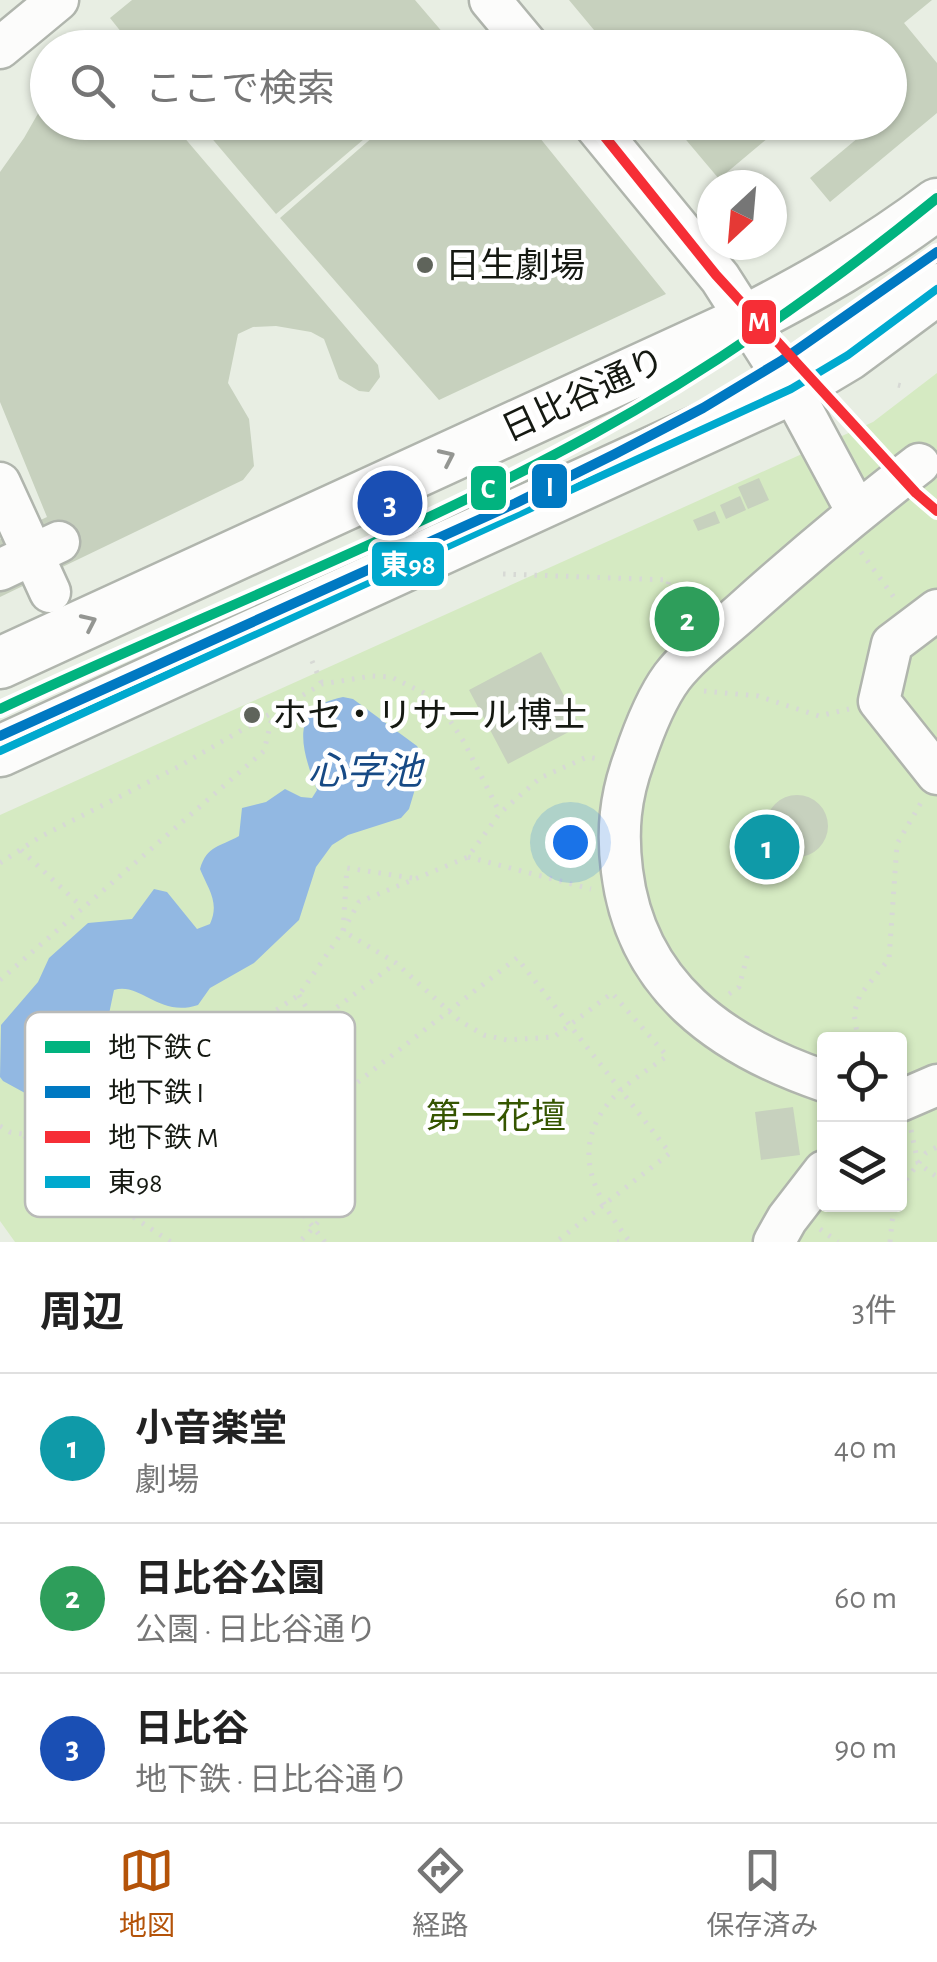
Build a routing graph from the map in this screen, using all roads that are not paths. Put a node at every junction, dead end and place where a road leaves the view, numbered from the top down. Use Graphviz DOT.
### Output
graph roads {
  1 [pos="58,0"];
  2 [pos="490,0"];
  3 [pos="515,30"];
  4 [pos="0,48"];
  5 [pos="607,140"];
  6 [pos="937,204"];
  7 [pos="937,289"];
  8 [pos="747,320"];
  9 [pos="791,388"];
  10 [pos="919,464"];
  11 [pos="0,483"];
  12 [pos="849,518"];
  13 [pos="59,542"];
  14 [pos="0,570"];
  15 [pos="50,592"];
  16 [pos="926,618"];
  17 [pos="0,663"];
  18 [pos="0,751"];
  19 [pos="932,783"];
  20 [pos="817,1079"];
  21 [pos="817,1180"];
  22 [pos="774,1242"];
  1 -- 4 [label="street"];
  2 -- 3 [label="street"];
  5 -- 8 [label="street"];
  6 -- 8 [label="main road, 日比谷通り"];
  7 -- 9 [label="main road"];
  8 -- 9 [label="street"];
  17 -- 8 [label="main road, 日比谷通り, one-way"];
  9 -- 12 [label="street"];
  9 -- 18 [label="main road"];
  10 -- 12 [label="street"];
  11 -- 15 [label="street"];
  12 -- 20 [label="street"];
  13 -- 14 [label="street"];
  16 -- 19 [label="street"];
  21 -- 22 [label="street"];
}
